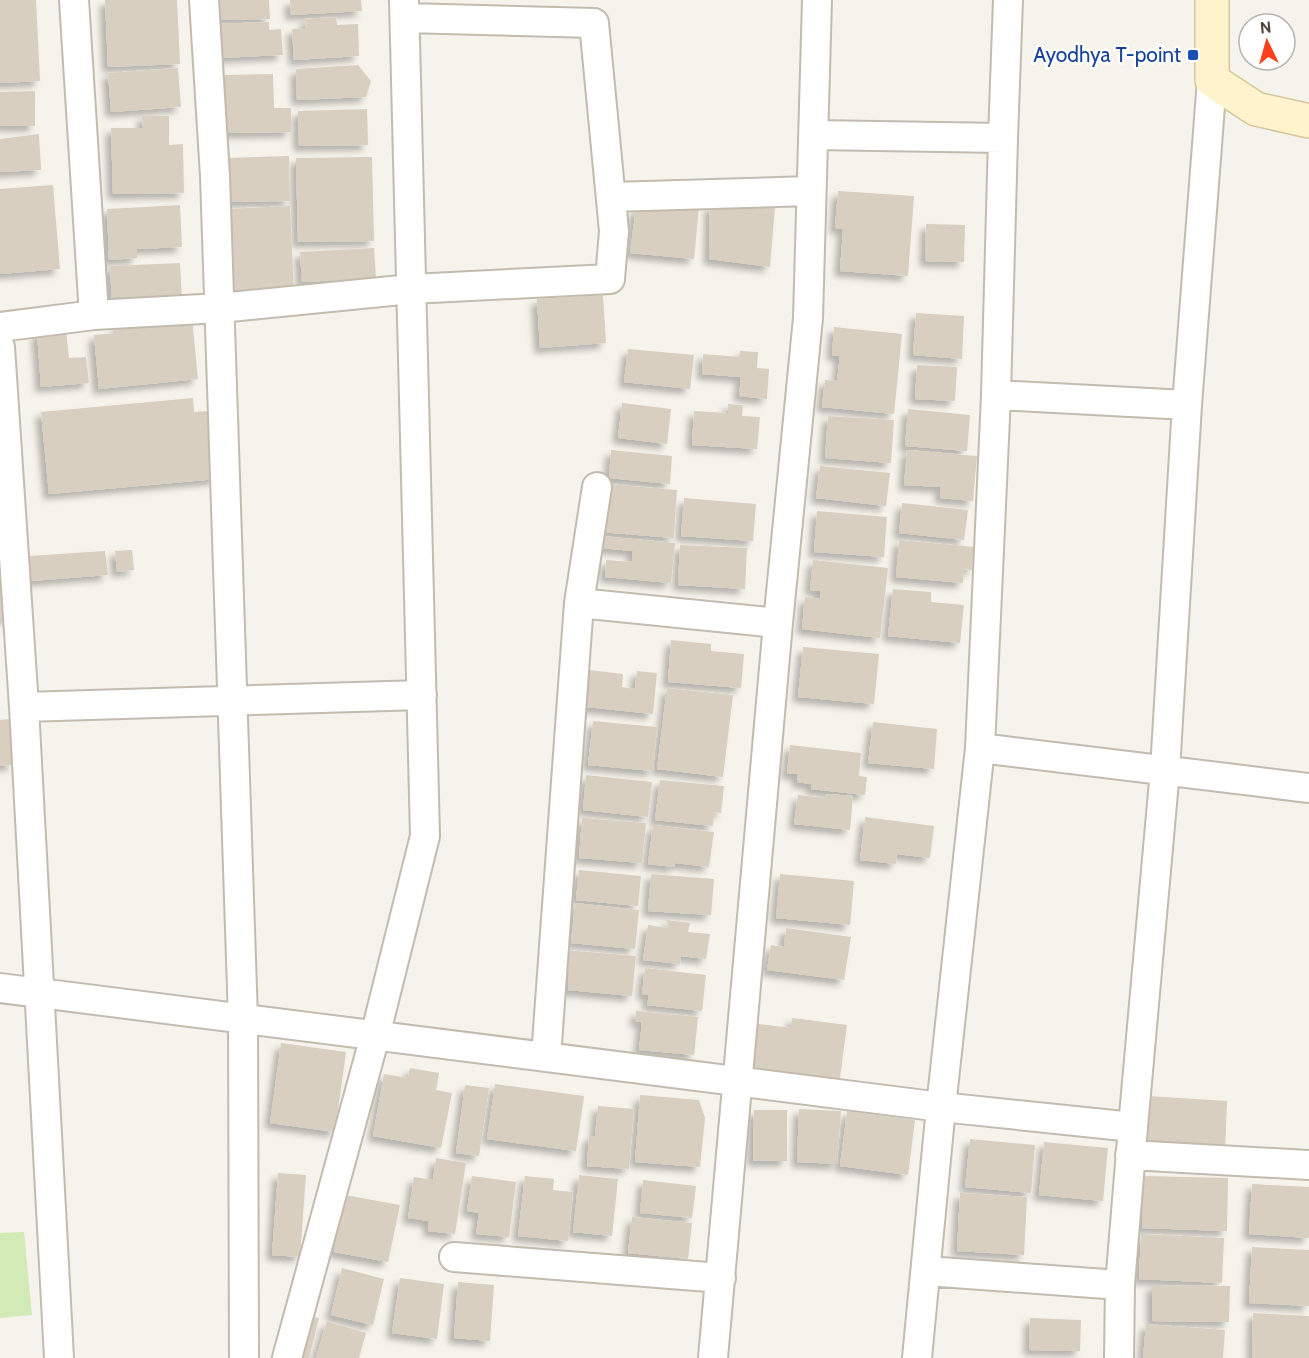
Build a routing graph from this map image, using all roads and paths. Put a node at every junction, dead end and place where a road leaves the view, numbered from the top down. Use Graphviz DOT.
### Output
graph roads {
  1 [pos="74,0"];
  2 [pos="204,0"];
  3 [pos="817,0"];
  4 [pos="1008,0"];
  5 [pos="1212,0"];
  6 [pos="404,9"];
  7 [pos="1212,80"];
  8 [pos="1309,121"];
  9 [pos="814,135"];
  10 [pos="1003,138"];
  11 [pos="810,191"];
  12 [pos="611,197"];
  13 [pos="411,289"];
  14 [pos="220,308"];
  15 [pos="94,315"];
  16 [pos="0,327"];
  17 [pos="0,347"];
  18 [pos="996,395"];
  19 [pos="1187,405"];
  20 [pos="597,487"];
  21 [pos="579,603"];
  22 [pos="778,623"];
  23 [pos="422,695"];
  24 [pos="232,701"];
  25 [pos="24,707"];
  26 [pos="980,748"];
  27 [pos="1165,770"];
  28 [pos="1309,788"];
  29 [pos="0,988"];
  30 [pos="40,993"];
  31 [pos="243,1019"];
  32 [pos="375,1036"];
  33 [pos="546,1057"];
  34 [pos="736,1082"];
  35 [pos="940,1107"];
  36 [pos="1133,1127"];
  37 [pos="1130,1155"];
  38 [pos="1309,1165"];
  39 [pos="453,1257"];
  40 [pos="926,1272"];
  41 [pos="721,1278"];
  42 [pos="1119,1285"];
  43 [pos="59,1358"];
  44 [pos="244,1358"];
  45 [pos="286,1358"];
  46 [pos="713,1358"];
  47 [pos="917,1358"];
  48 [pos="1119,1358"];
  1 -- 15 [label="street"];
  2 -- 14 [label="street"];
  3 -- 9 [label="street"];
  4 -- 10 [label="street"];
  5 -- 7 [label="main road"];
  6 -- 12 [label="street"];
  6 -- 13 [label="street"];
  7 -- 8 [label="main road"];
  7 -- 19 [label="street"];
  9 -- 10 [label="street"];
  9 -- 11 [label="street"];
  10 -- 18 [label="street"];
  11 -- 12 [label="street"];
  11 -- 22 [label="street"];
  12 -- 13 [label="street"];
  13 -- 14 [label="street"];
  13 -- 23 [label="street"];
  14 -- 15 [label="street"];
  14 -- 24 [label="street"];
  15 -- 16 [label="street"];
  17 -- 25 [label="street"];
  18 -- 19 [label="street"];
  18 -- 26 [label="street"];
  19 -- 27 [label="street"];
  20 -- 21 [label="street"];
  21 -- 22 [label="street"];
  21 -- 33 [label="street"];
  22 -- 34 [label="street"];
  23 -- 24 [label="street"];
  23 -- 32 [label="street"];
  24 -- 25 [label="street"];
  24 -- 31 [label="street"];
  25 -- 30 [label="street"];
  26 -- 27 [label="street"];
  26 -- 35 [label="street"];
  27 -- 28 [label="street"];
  27 -- 36 [label="street"];
  29 -- 30 [label="street"];
  30 -- 31 [label="street"];
  30 -- 43 [label="street"];
  31 -- 32 [label="street"];
  31 -- 44 [label="street"];
  32 -- 33 [label="street"];
  32 -- 45 [label="street"];
  33 -- 34 [label="street"];
  34 -- 35 [label="street"];
  34 -- 41 [label="street"];
  35 -- 36 [label="street"];
  35 -- 40 [label="street"];
  36 -- 37 [label="street"];
  37 -- 38 [label="street"];
  37 -- 42 [label="street"];
  39 -- 41 [label="street"];
  40 -- 42 [label="street"];
  40 -- 47 [label="street"];
  41 -- 46 [label="street"];
  42 -- 48 [label="street"];
}
